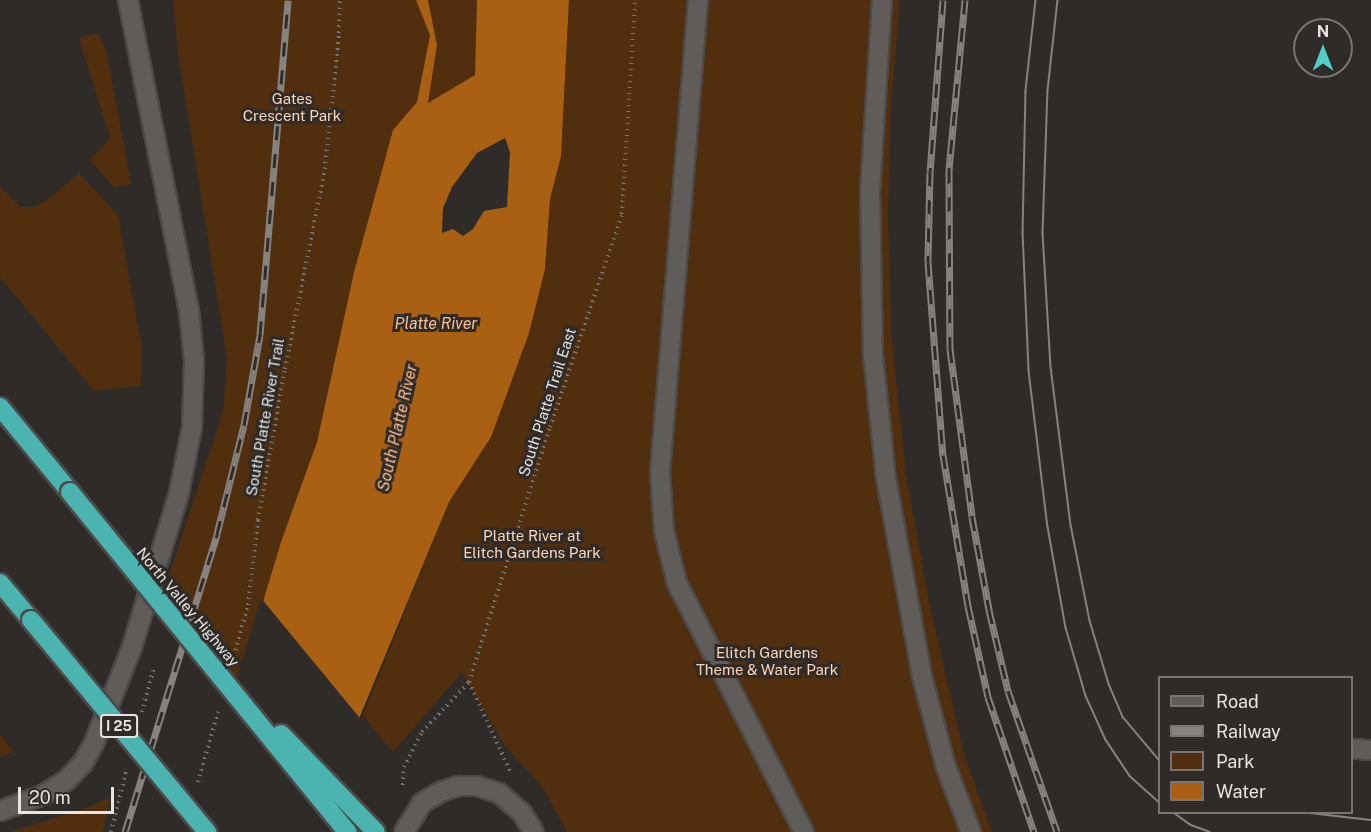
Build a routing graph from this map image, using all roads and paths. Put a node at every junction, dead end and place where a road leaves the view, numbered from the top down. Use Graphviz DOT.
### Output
graph roads {
  1 [pos="128,0"];
  2 [pos="340,0"];
  3 [pos="635,0"];
  4 [pos="698,0"];
  5 [pos="882,0"];
  6 [pos="0,406"];
  7 [pos="0,583"];
  8 [pos="207,658"];
  9 [pos="232,662"];
  10 [pos="154,665"];
  11 [pos="469,682"];
  12 [pos="219,707"];
  13 [pos="139,721"];
  14 [pos="1353,749"];
  15 [pos="1371,750"];
  16 [pos="127,765"];
  17 [pos="403,786"];
  18 [pos="196,787"];
  19 [pos="507,798"];
  20 [pos="0,811"];
  21 [pos="111,832"];
  22 [pos="207,832"];
  23 [pos="346,832"];
  24 [pos="376,832"];
  25 [pos="404,832"];
  26 [pos="534,832"];
  27 [pos="804,832"];
  28 [pos="971,832"];
  1 -- 20 [label="street"];
  2 -- 9 [label="path, South Platte River Trail"];
  3 -- 11 [label="path, South Platte Trail East"];
  4 -- 27 [label="street"];
  5 -- 28 [label="street"];
  6 -- 8 [label="highway, North Valley Highway, bridge"];
  7 -- 22 [label="highway, I 25, bridge"];
  8 -- 23 [label="highway, North Valley Highway, bridge"];
  8 -- 24 [label="highway, bridge"];
  10 -- 13 [label="path"];
  11 -- 17 [label="path, South Platte Trail East"];
  11 -- 19 [label="path"];
  12 -- 18 [label="path"];
  14 -- 15 [label="street"];
  16 -- 21 [label="path"];
  19 -- 25 [label="street"];
  19 -- 26 [label="street"];
}
